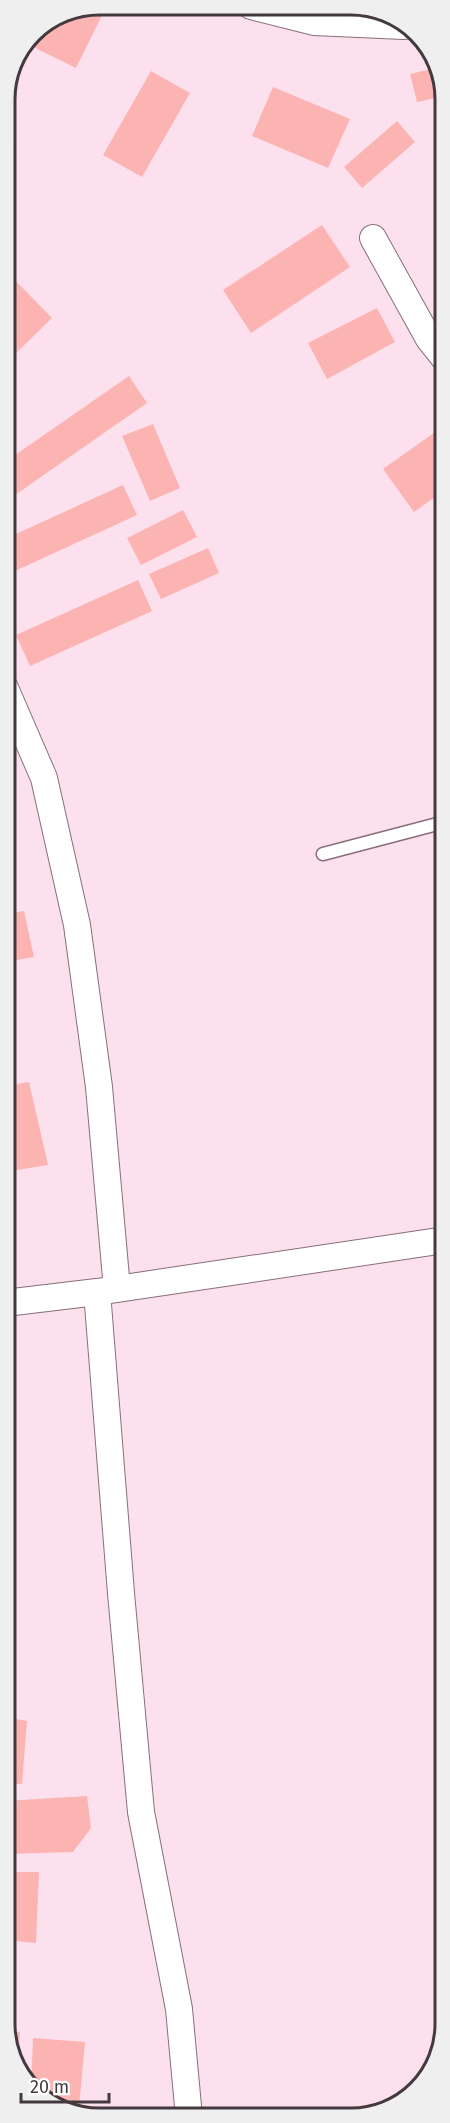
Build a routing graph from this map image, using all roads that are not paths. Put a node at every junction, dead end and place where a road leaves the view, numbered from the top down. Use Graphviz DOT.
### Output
graph roads {
  1 [pos="286,15"];
  2 [pos="392,25"];
  3 [pos="373,238"];
  4 [pos="435,334"];
  5 [pos="15,711"];
  6 [pos="435,825"];
  7 [pos="323,854"];
  8 [pos="435,1241"];
  9 [pos="107,1290"];
  10 [pos="15,1302"];
  11 [pos="188,2108"];
  1 -- 2 [label="street"];
  3 -- 4 [label="street"];
  5 -- 9 [label="street"];
  6 -- 7 [label="lane"];
  8 -- 9 [label="street"];
  9 -- 10 [label="street"];
  9 -- 11 [label="street"];
}
